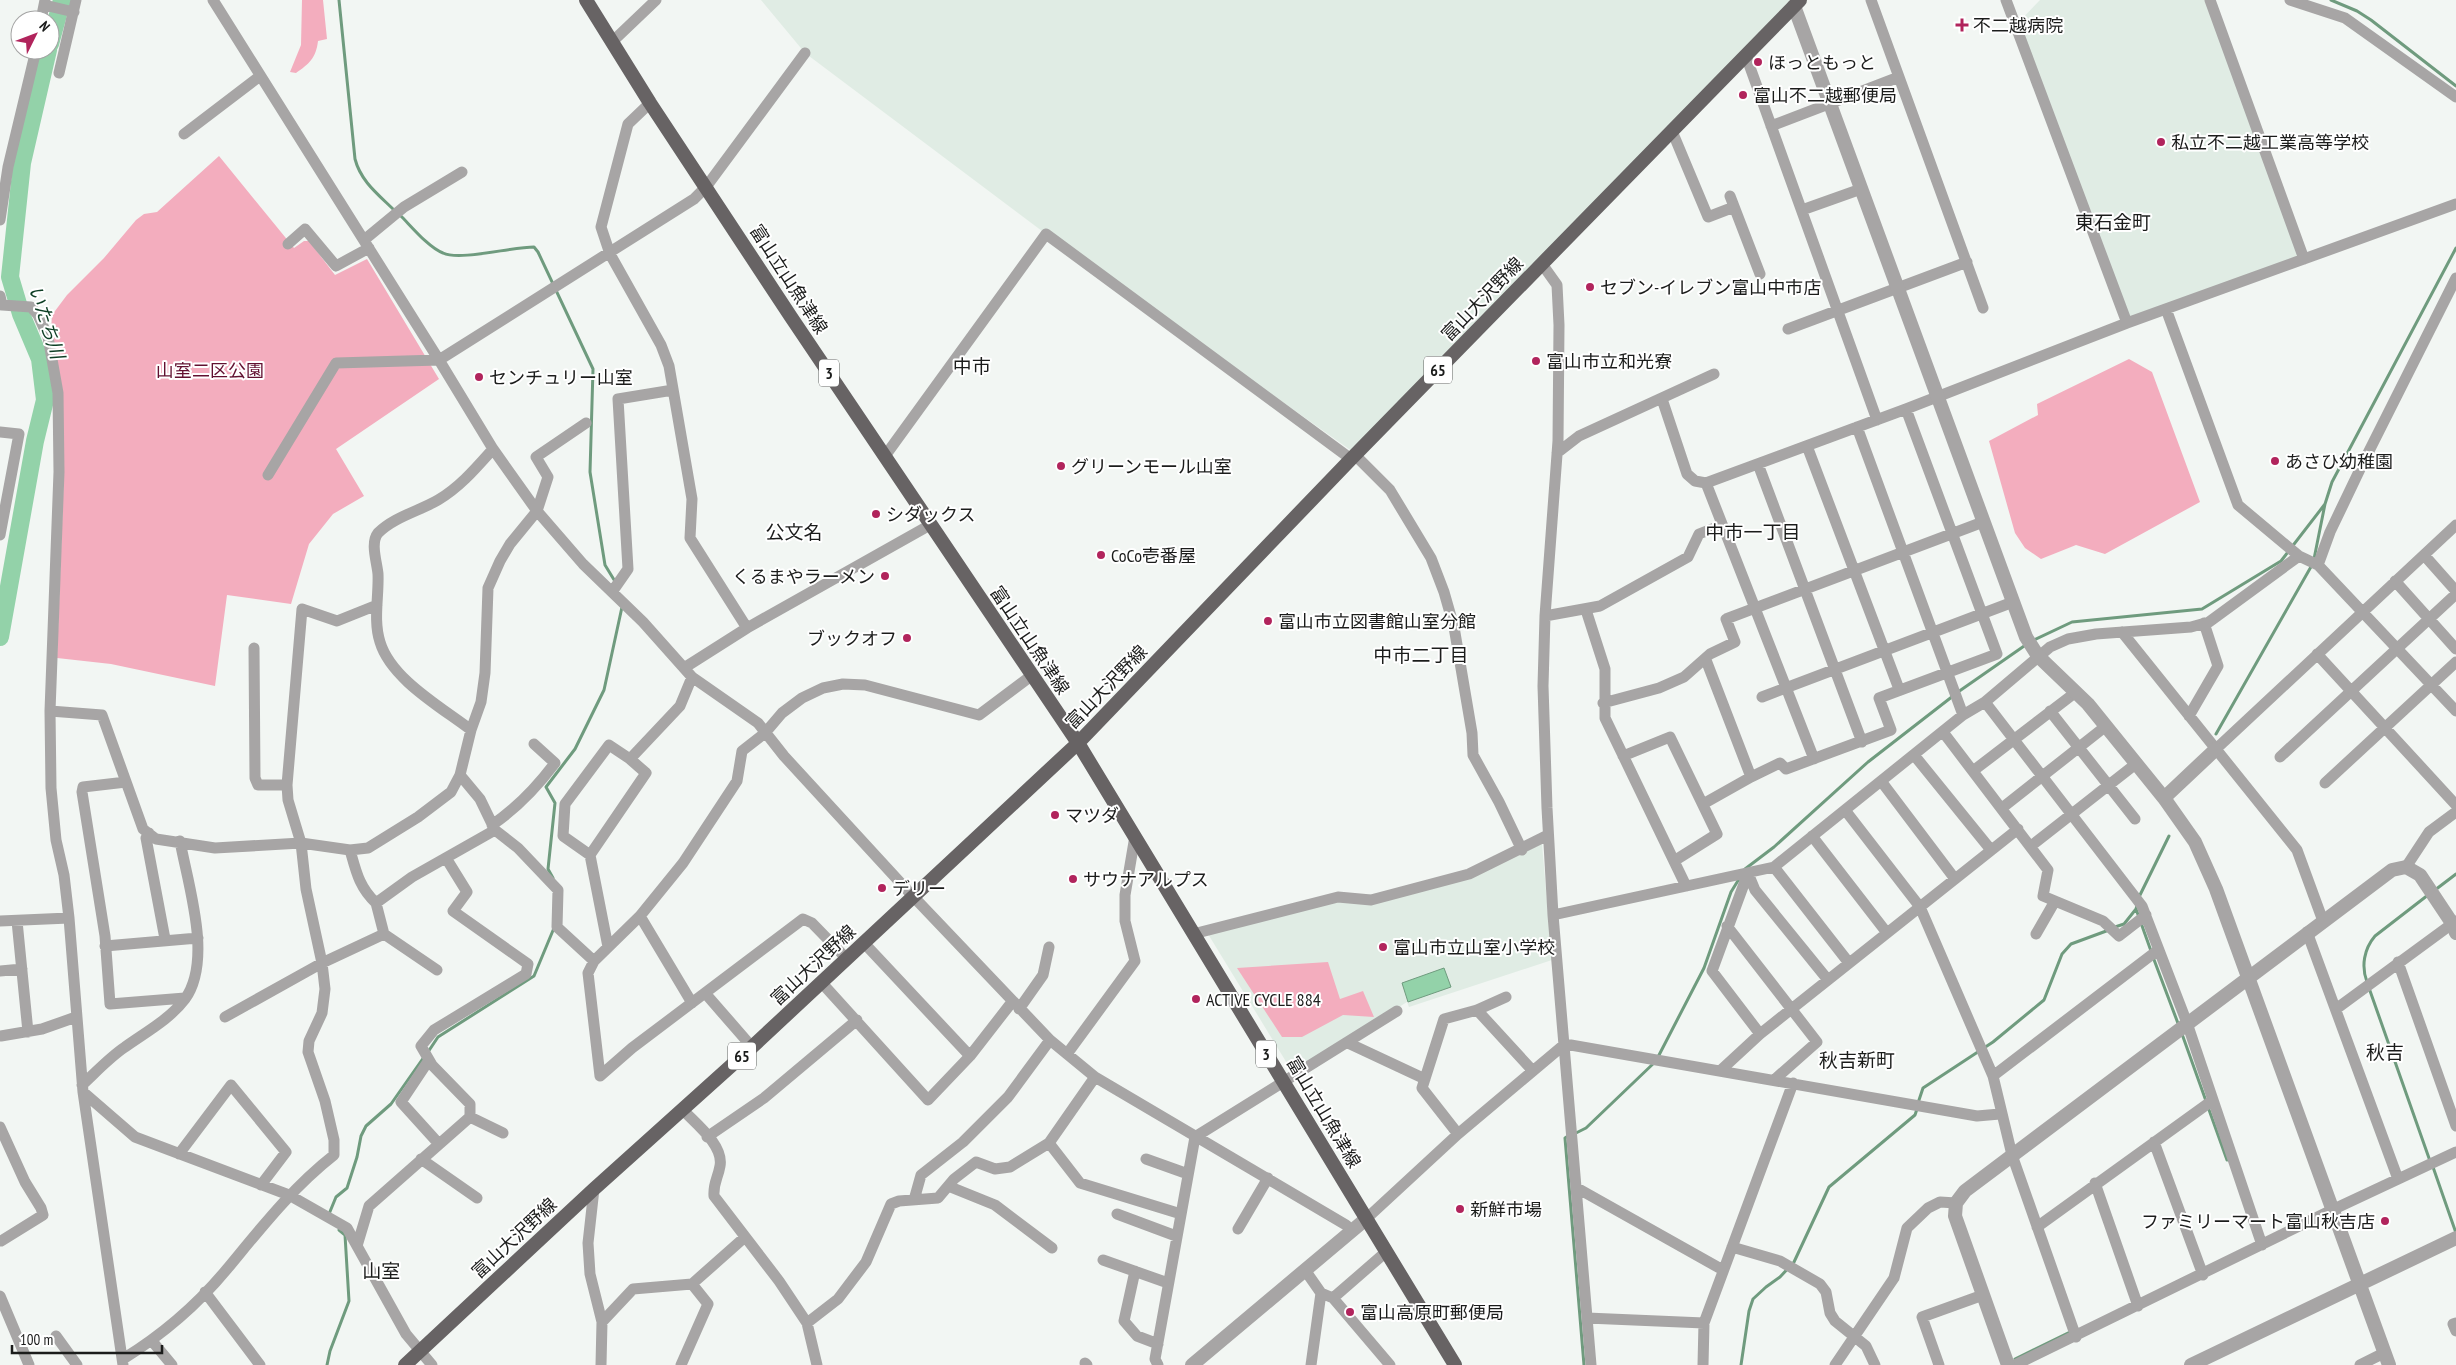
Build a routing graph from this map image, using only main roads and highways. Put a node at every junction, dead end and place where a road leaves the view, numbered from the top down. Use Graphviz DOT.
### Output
graph roads {
  1 [pos="586,0"];
  2 [pos="1797,3"];
  3 [pos="1078,743"];
  4 [pos="404,1365"];
  5 [pos="1455,1365"];
  1 -- 3 [label="main road, 富山立山魚津線 / 3"];
  2 -- 3 [label="main road, 富山大沢野線 / 65"];
  3 -- 4 [label="main road, 富山大沢野線 / 65"];
  3 -- 5 [label="main road, 富山立山魚津線 / 3"];
}
